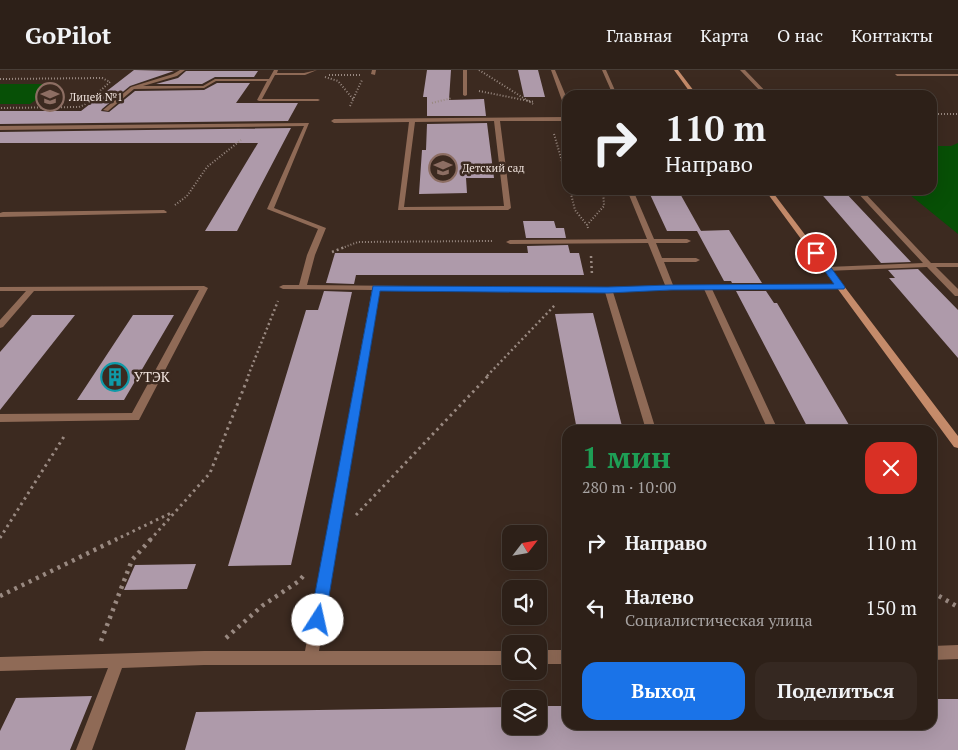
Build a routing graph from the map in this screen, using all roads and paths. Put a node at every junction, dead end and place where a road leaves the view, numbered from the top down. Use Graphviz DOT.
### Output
graph roads {
  1 [pos="183,70"];
  2 [pos="315,70"];
  3 [pos="465,70"];
  4 [pos="478,70"];
  5 [pos="553,70"];
  6 [pos="604,70"];
  7 [pos="676,70"];
  8 [pos="742,70"];
  9 [pos="273,75"];
  10 [pos="897,75"];
  11 [pos="958,75"];
  12 [pos="0,79"];
  13 [pos="133,88"];
  14 [pos="613,90"];
  15 [pos="691,90"];
  16 [pos="762,90"];
  17 [pos="562,93"];
  18 [pos="465,95"];
  19 [pos="353,99"];
  20 [pos="318,100"];
  21 [pos="531,102"];
  22 [pos="0,108"];
  23 [pos="349,109"];
  24 [pos="106,110"];
  25 [pos="937,114"];
  26 [pos="958,114"];
  27 [pos="562,119"];
  28 [pos="497,120"];
  29 [pos="550,120"];
  30 [pos="334,121"];
  31 [pos="412,121"];
  32 [pos="252,125"];
  33 [pos="0,128"];
  34 [pos="562,161"];
  35 [pos="572,195"];
  36 [pos="632,195"];
  37 [pos="772,195"];
  38 [pos="863,195"];
  39 [pos="164,212"];
  40 [pos="0,215"];
  41 [pos="587,225"];
  42 [pos="651,241"];
  43 [pos="686,241"];
  44 [pos="510,242"];
  45 [pos="312,255"];
  46 [pos="659,260"];
  47 [pos="696,260"];
  48 [pos="929,265"];
  49 [pos="958,265"];
  50 [pos="828,269"];
  51 [pos="303,286"];
  52 [pos="283,287"];
  53 [pos="670,287"];
  54 [pos="707,287"];
  55 [pos="841,287"];
  56 [pos="376,288"];
  57 [pos="0,289"];
  58 [pos="32,289"];
  59 [pos="608,290"];
  60 [pos="958,294"];
  61 [pos="561,303"];
  62 [pos="0,325"];
  63 [pos="76,417"];
  64 [pos="0,418"];
  65 [pos="649,425"];
  66 [pos="771,425"];
  67 [pos="958,444"];
  68 [pos="176,511"];
  69 [pos="0,538"];
  70 [pos="331,542"];
  71 [pos="306,574"];
  72 [pos="937,595"];
  73 [pos="0,596"];
  74 [pos="958,607"];
  75 [pos="958,652"];
  76 [pos="937,653"];
  77 [pos="547,657"];
  78 [pos="562,657"];
  79 [pos="204,658"];
  80 [pos="502,658"];
  81 [pos="311,659"];
  82 [pos="118,661"];
  83 [pos="92,662"];
  84 [pos="0,664"];
  85 [pos="84,750"];
  1 -- 13 [label="lane"];
  2 -- 9 [label="lane"];
  3 -- 18 [label="lane"];
  4 -- 21 [label="path"];
  5 -- 17 [label="lane"];
  6 -- 14 [label="lane"];
  7 -- 15 [label="main road"];
  8 -- 16 [label="lane"];
  9 -- 13 [label="lane"];
  9 -- 20 [label="lane"];
  10 -- 11 [label="lane"];
  12 -- 22 [label="path"];
  13 -- 24 [label="lane"];
  19 -- 19 [label="path"];
  19 -- 23 [label="path"];
  25 -- 26 [label="path"];
  27 -- 29 [label="lane"];
  28 -- 29 [label="lane"];
  28 -- 31 [label="lane"];
  28 -- 31 [label="lane"];
  29 -- 34 [label="path"];
  30 -- 31 [label="lane"];
  32 -- 33 [label="lane"];
  32 -- 39 [label="path"];
  32 -- 45 [label="lane"];
  35 -- 41 [label="path"];
  36 -- 42 [label="lane"];
  37 -- 50 [label="main road"];
  38 -- 48 [label="lane"];
  39 -- 40 [label="lane"];
  42 -- 43 [label="lane"];
  42 -- 44 [label="lane"];
  42 -- 46 [label="lane"];
  44 -- 45 [label="path"];
  45 -- 51 [label="lane"];
  46 -- 47 [label="lane"];
  46 -- 53 [label="lane"];
  48 -- 49 [label="lane"];
  48 -- 50 [label="lane"];
  48 -- 60 [label="lane"];
  50 -- 55 [label="main road"];
  51 -- 52 [label="lane"];
  51 -- 56 [label="lane"];
  52 -- 68 [label="path"];
  53 -- 54 [label="lane"];
  53 -- 59 [label="lane"];
  54 -- 55 [label="lane"];
  54 -- 66 [label="lane"];
  55 -- 67 [label="main road"];
  56 -- 59 [label="lane"];
  56 -- 70 [label="lane"];
  57 -- 58 [label="lane"];
  58 -- 62 [label="lane"];
  58 -- 63 [label="lane"];
  59 -- 65 [label="lane"];
  61 -- 70 [label="path"];
  63 -- 64 [label="lane"];
  63 -- 69 [label="path"];
  68 -- 73 [label="path"];
  68 -- 83 [label="path"];
  70 -- 81 [label="lane"];
  71 -- 79 [label="path"];
  72 -- 74 [label="path"];
  75 -- 76 [label="lane"];
  77 -- 78 [label="lane"];
  79 -- 81 [label="lane"];
  79 -- 82 [label="lane"];
  80 -- 81 [label="lane"];
  82 -- 83 [label="lane"];
  82 -- 85 [label="lane"];
  83 -- 84 [label="lane"];
}
